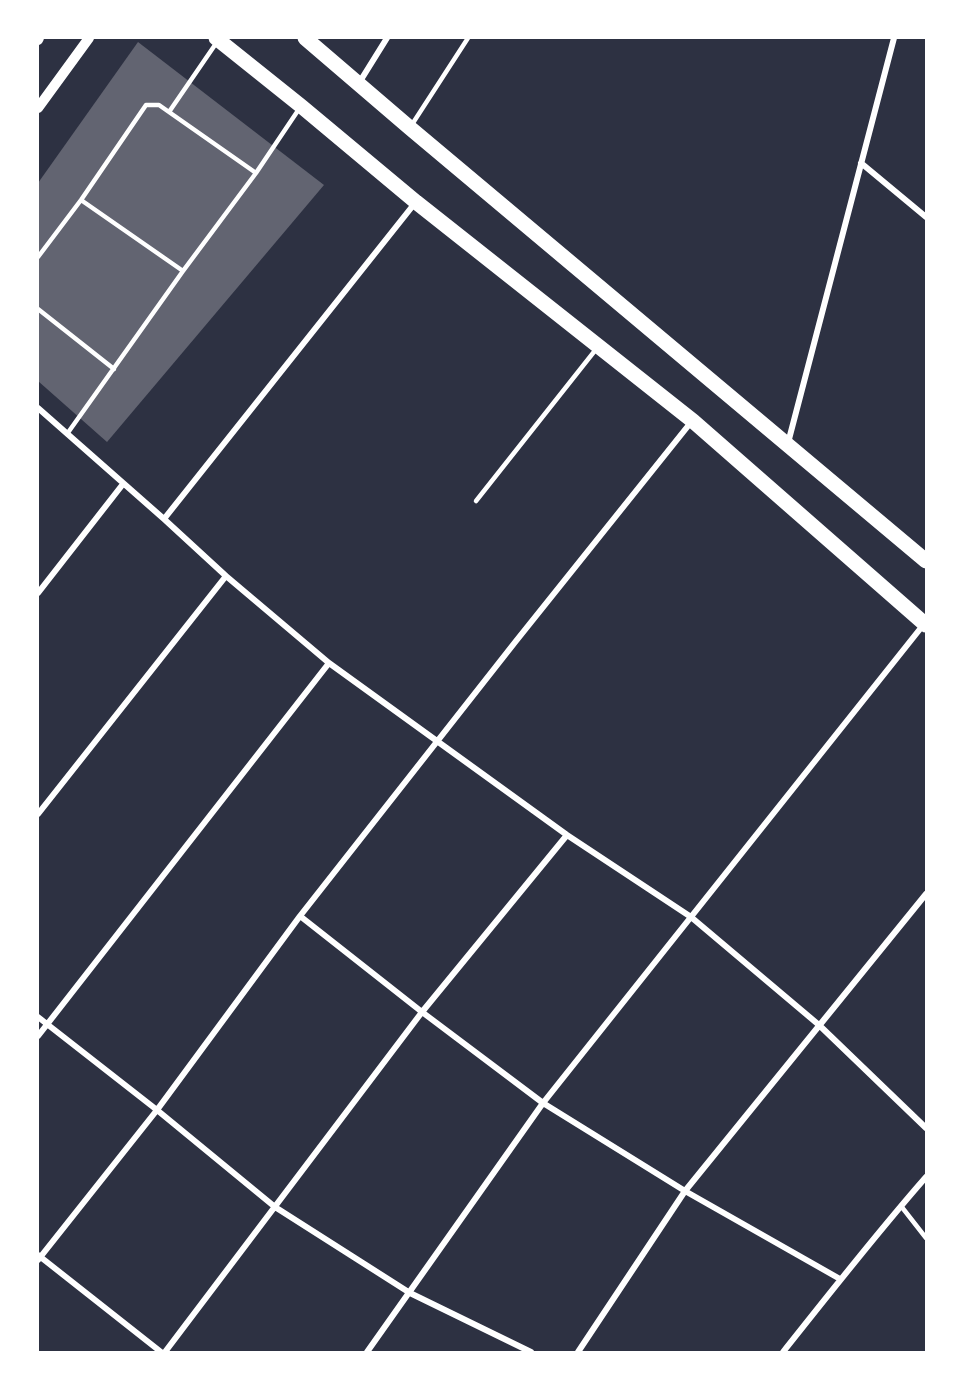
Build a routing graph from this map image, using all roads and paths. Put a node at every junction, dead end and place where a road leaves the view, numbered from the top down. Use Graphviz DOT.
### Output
graph roads {
  1 [pos="89,38"];
  2 [pos="218,38"];
  3 [pos="305,38"];
  4 [pos="387,38"];
  5 [pos="468,38"];
  6 [pos="893,38"];
  7 [pos="358,83"];
  8 [pos="301,106"];
  9 [pos="38,108"];
  10 [pos="169,112"];
  11 [pos="410,128"];
  12 [pos="861,163"];
  13 [pos="256,172"];
  14 [pos="81,200"];
  15 [pos="416,202"];
  16 [pos="927,217"];
  17 [pos="38,257"];
  18 [pos="183,271"];
  19 [pos="38,309"];
  20 [pos="598,345"];
  21 [pos="114,369"];
  22 [pos="38,408"];
  23 [pos="693,421"];
  24 [pos="67,434"];
  25 [pos="788,444"];
  26 [pos="123,484"];
  27 [pos="476,501"];
  28 [pos="164,519"];
  29 [pos="927,561"];
  30 [pos="226,576"];
  31 [pos="38,593"];
  32 [pos="926,625"];
  33 [pos="329,663"];
  34 [pos="437,742"];
  35 [pos="38,814"];
  36 [pos="567,835"];
  37 [pos="927,894"];
  38 [pos="300,916"];
  39 [pos="691,917"];
  40 [pos="422,1012"];
  41 [pos="38,1017"];
  42 [pos="46,1024"];
  43 [pos="819,1025"];
  44 [pos="38,1036"];
  45 [pos="543,1103"];
  46 [pos="157,1110"];
  47 [pos="927,1128"];
  48 [pos="927,1178"];
  49 [pos="685,1191"];
  50 [pos="901,1206"];
  51 [pos="275,1207"];
  52 [pos="927,1238"];
  53 [pos="38,1257"];
  54 [pos="840,1279"];
  55 [pos="410,1293"];
  56 [pos="163,1353"];
  57 [pos="368,1353"];
  58 [pos="531,1353"];
  59 [pos="578,1353"];
  60 [pos="783,1353"];
  1 -- 9 [label="street"];
  2 -- 8 [label="main road"];
  2 -- 10 [label="lane"];
  3 -- 7 [label="main road"];
  4 -- 7 [label="street"];
  5 -- 11 [label="lane"];
  6 -- 12 [label="street"];
  7 -- 11 [label="main road"];
  8 -- 13 [label="lane"];
  8 -- 15 [label="main road"];
  10 -- 13 [label="lane"];
  10 -- 14 [label="lane"];
  11 -- 25 [label="main road"];
  12 -- 16 [label="street"];
  12 -- 25 [label="street"];
  13 -- 18 [label="lane"];
  14 -- 17 [label="lane"];
  14 -- 18 [label="lane"];
  15 -- 20 [label="main road"];
  15 -- 28 [label="street"];
  18 -- 21 [label="lane"];
  19 -- 21 [label="lane"];
  20 -- 23 [label="main road"];
  20 -- 27 [label="lane"];
  21 -- 24 [label="lane"];
  22 -- 24 [label="street"];
  23 -- 32 [label="main road"];
  23 -- 34 [label="street"];
  24 -- 26 [label="street"];
  25 -- 29 [label="main road"];
  26 -- 28 [label="street"];
  26 -- 31 [label="street"];
  28 -- 30 [label="street"];
  30 -- 33 [label="street"];
  30 -- 35 [label="street"];
  32 -- 39 [label="street"];
  33 -- 34 [label="street"];
  33 -- 42 [label="street"];
  34 -- 36 [label="street"];
  34 -- 38 [label="street"];
  36 -- 39 [label="street"];
  36 -- 40 [label="street"];
  37 -- 43 [label="street"];
  38 -- 40 [label="street"];
  38 -- 46 [label="street"];
  39 -- 43 [label="street"];
  39 -- 45 [label="street"];
  40 -- 45 [label="street"];
  40 -- 51 [label="street"];
  41 -- 42 [label="street"];
  42 -- 44 [label="street"];
  42 -- 46 [label="street"];
  43 -- 47 [label="street"];
  43 -- 49 [label="street"];
  45 -- 49 [label="street"];
  45 -- 55 [label="street"];
  46 -- 51 [label="street"];
  46 -- 53 [label="street"];
  48 -- 50 [label="street"];
  49 -- 54 [label="street"];
  49 -- 59 [label="street"];
  50 -- 52 [label="lane"];
  50 -- 54 [label="street"];
  51 -- 55 [label="street"];
  51 -- 56 [label="street"];
  53 -- 56 [label="street"];
  54 -- 60 [label="street"];
  55 -- 57 [label="street"];
  55 -- 58 [label="street"];
}
